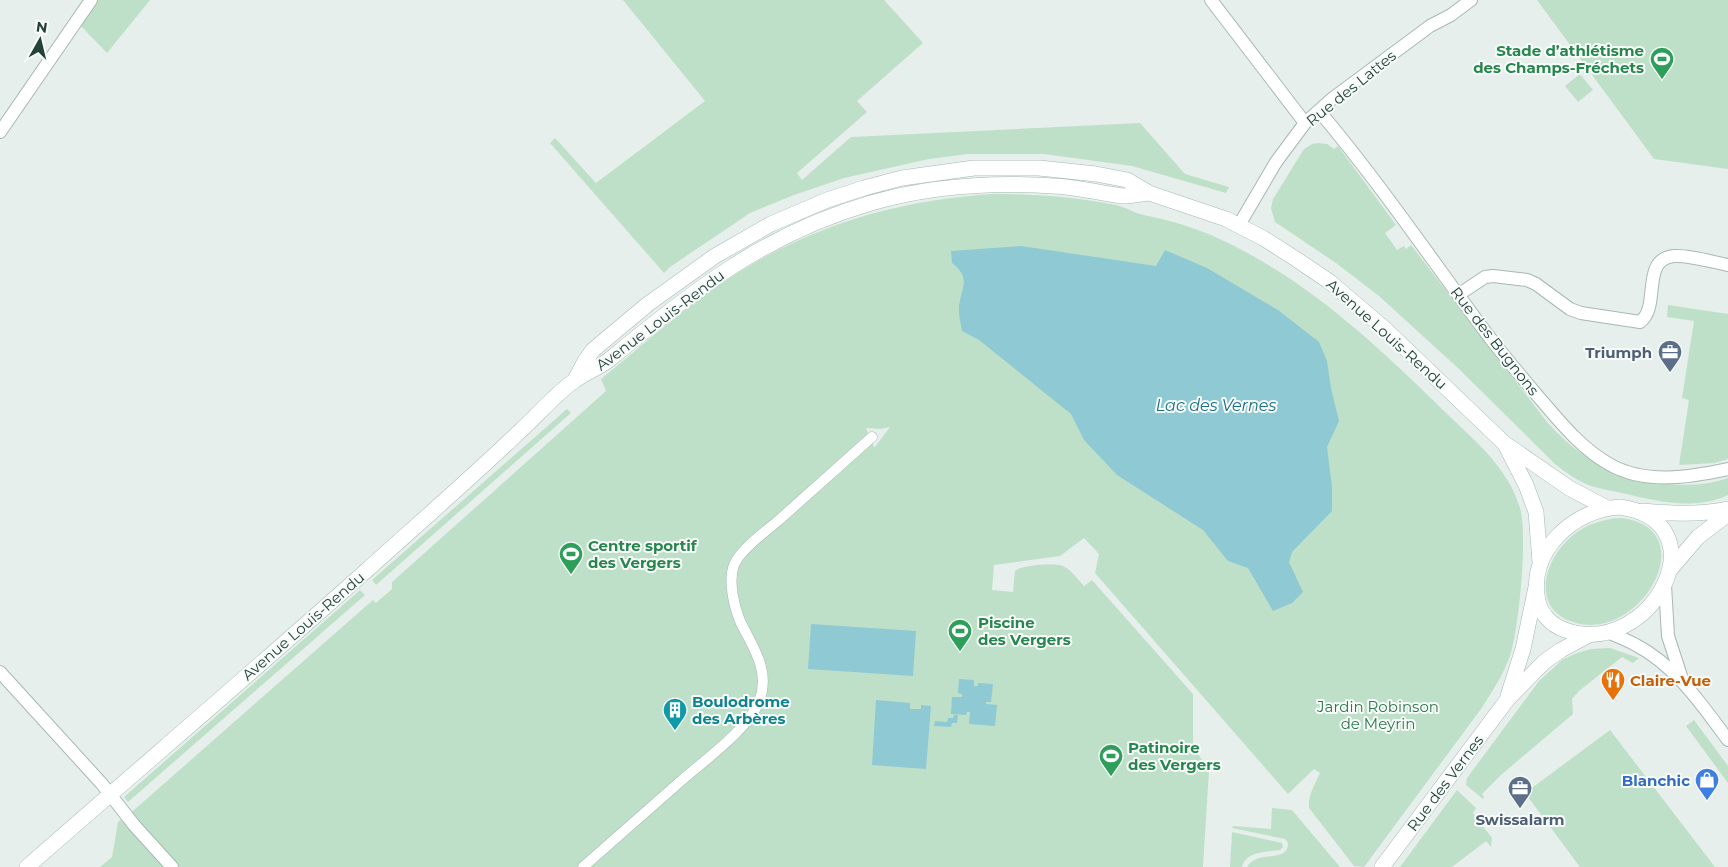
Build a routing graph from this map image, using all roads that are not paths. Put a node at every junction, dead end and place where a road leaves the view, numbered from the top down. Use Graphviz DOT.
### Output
graph roads {
  1 [pos="90,0"];
  2 [pos="1211,0"];
  3 [pos="1471,0"];
  4 [pos="1319,111"];
  5 [pos="1305,124"];
  6 [pos="0,132"];
  7 [pos="1239,225"];
  8 [pos="1728,264"];
  9 [pos="1458,295"];
  10 [pos="872,437"];
  11 [pos="1504,443"];
  12 [pos="1728,469"];
  13 [pos="1607,508"];
  14 [pos="1728,509"];
  15 [pos="1639,511"];
  16 [pos="1728,514"];
  17 [pos="1540,562"];
  18 [pos="1667,578"];
  19 [pos="1536,586"];
  20 [pos="1607,632"];
  21 [pos="1588,635"];
  22 [pos="0,672"];
  23 [pos="1683,681"];
  24 [pos="1507,700"];
  25 [pos="1728,740"];
  26 [pos="110,794"];
  27 [pos="27,867"];
  28 [pos="172,867"];
  29 [pos="583,867"];
  30 [pos="1382,867"];
  1 -- 6 [label="street"];
  2 -- 5 [label="street"];
  3 -- 4 [label="street, Rue des Lattes"];
  4 -- 5 [label="street, Rue des Lattes"];
  4 -- 9 [label="street, Rue des Bugnons"];
  5 -- 7 [label="street, Rue des Lattes"];
  7 -- 11 [label="main road, Avenue Louis-Rendu"];
  7 -- 26 [label="main road, Avenue Louis-Rendu"];
  8 -- 9 [label="street"];
  9 -- 12 [label="street, Rue des Bugnons"];
  10 -- 29 [label="street"];
  11 -- 13 [label="main road, Avenue Louis-Rendu"];
  11 -- 17 [label="main road, Avenue Louis-Rendu"];
  13 -- 15 [label="main road"];
  13 -- 17 [label="main road"];
  14 -- 15 [label="main road"];
  15 -- 18 [label="main road"];
  16 -- 18 [label="main road"];
  17 -- 19 [label="main road"];
  18 -- 20 [label="main road"];
  18 -- 23 [label="street"];
  19 -- 21 [label="main road"];
  19 -- 24 [label="main road, Rue des Vernes"];
  20 -- 21 [label="main road"];
  20 -- 23 [label="street"];
  21 -- 24 [label="main road, Rue des Vernes"];
  22 -- 26 [label="street"];
  23 -- 25 [label="street"];
  24 -- 30 [label="main road, Rue des Vernes"];
  26 -- 27 [label="main road, Avenue Louis-Rendu"];
  26 -- 28 [label="street"];
}
